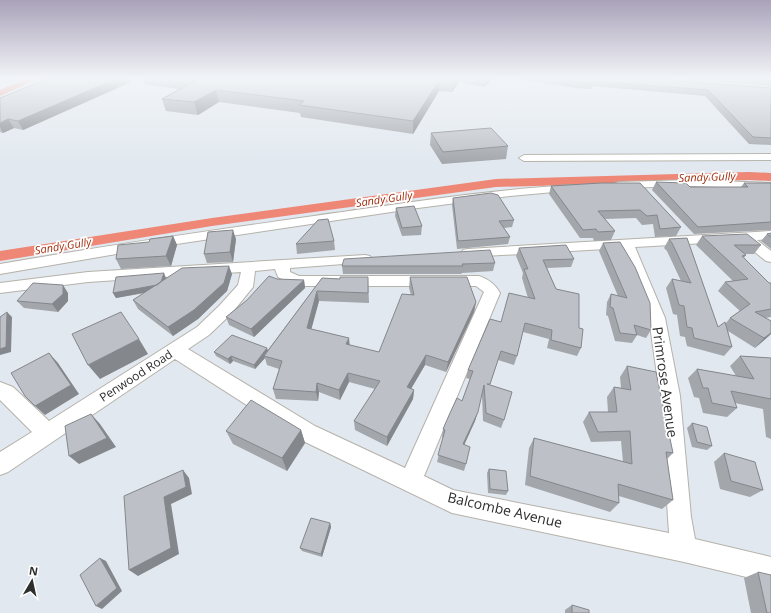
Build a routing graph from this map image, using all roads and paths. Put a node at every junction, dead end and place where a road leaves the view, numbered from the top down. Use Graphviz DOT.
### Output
graph roads {
  1 [pos="771,157"];
  2 [pos="524,158"];
  3 [pos="639,184"];
  4 [pos="610,186"];
  5 [pos="771,186"];
  6 [pos="588,187"];
  7 [pos="649,195"];
  8 [pos="679,228"];
  9 [pos="771,235"];
  10 [pos="744,237"];
  11 [pos="689,240"];
  12 [pos="627,244"];
  13 [pos="455,254"];
  14 [pos="771,258"];
  15 [pos="376,259"];
  16 [pos="282,265"];
  17 [pos="249,266"];
  18 [pos="0,269"];
  19 [pos="0,288"];
  20 [pos="175,350"];
  21 [pos="2,393"];
  22 [pos="47,433"];
  23 [pos="0,464"];
  24 [pos="411,481"];
  25 [pos="684,549"];
  26 [pos="771,570"];
  1 -- 2 [label="street"];
  3 -- 4 [label="street"];
  3 -- 5 [label="street"];
  3 -- 7 [label="street"];
  6 -- 18 [label="street"];
  8 -- 11 [label="street"];
  9 -- 10 [label="street"];
  10 -- 11 [label="street"];
  10 -- 14 [label="street"];
  11 -- 12 [label="street"];
  12 -- 13 [label="street"];
  12 -- 25 [label="street, Primrose Avenue"];
  15 -- 16 [label="street"];
  16 -- 17 [label="street"];
  16 -- 24 [label="street"];
  17 -- 19 [label="street"];
  17 -- 20 [label="street, Penwood Road"];
  20 -- 22 [label="street, Penwood Road"];
  20 -- 24 [label="street, Balcombe Avenue"];
  21 -- 22 [label="street"];
  22 -- 23 [label="street, Penwood Road"];
  24 -- 25 [label="street, Balcombe Avenue"];
  25 -- 26 [label="street, Balcombe Avenue"];
}
